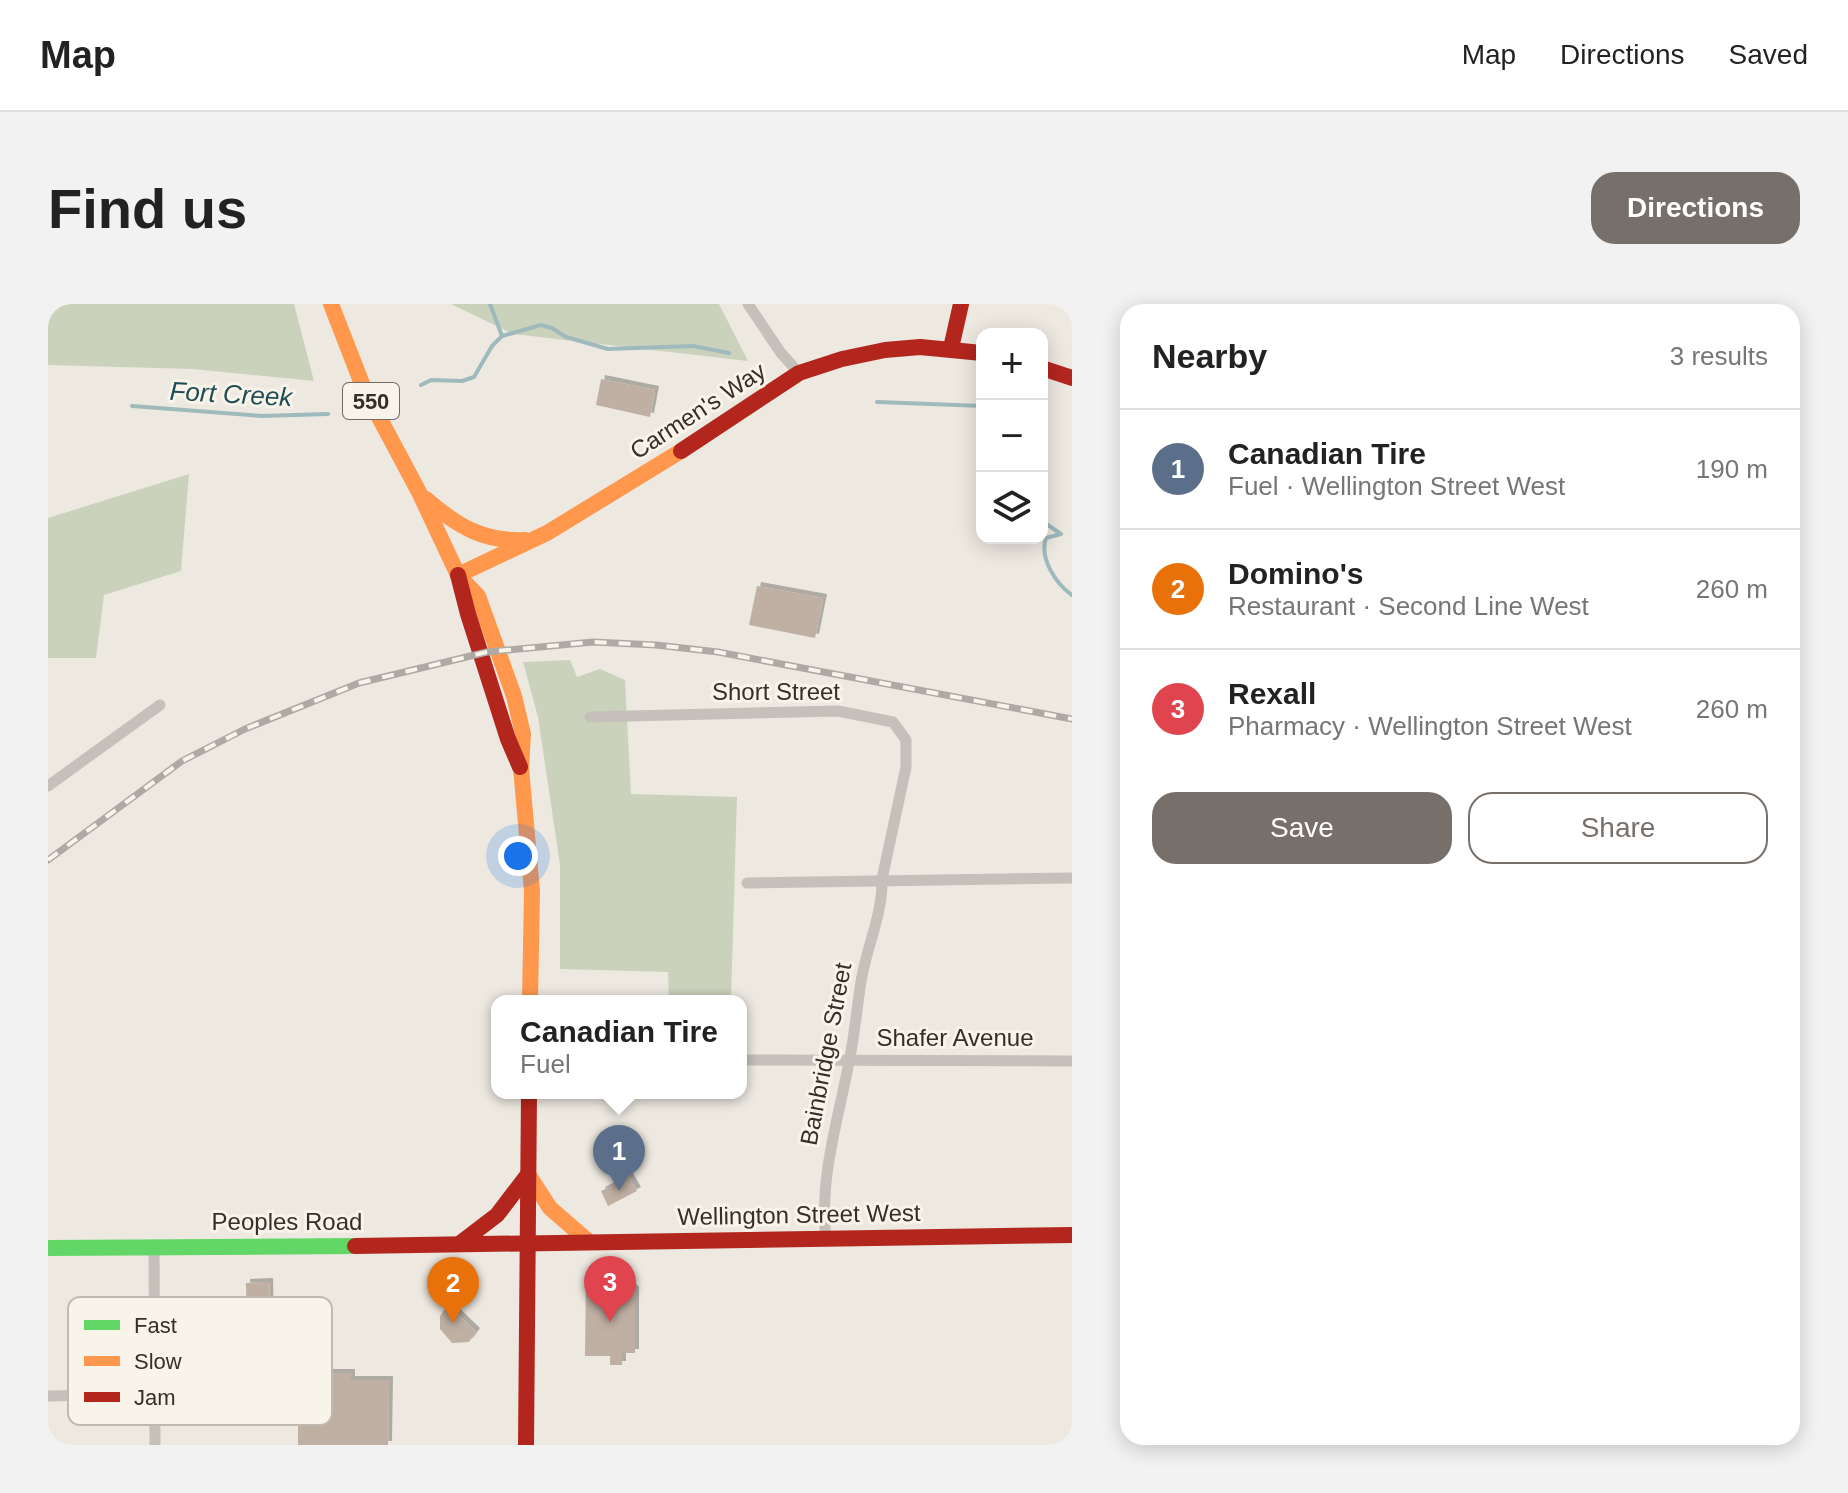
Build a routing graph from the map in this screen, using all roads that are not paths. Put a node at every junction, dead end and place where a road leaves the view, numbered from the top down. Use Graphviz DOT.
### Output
graph roads {
  1 [pos="331,304"];
  2 [pos="748,304"];
  3 [pos="961,304"];
  4 [pos="951,348"];
  5 [pos="976,352"];
  6 [pos="1048,370"];
  7 [pos="799,373"];
  8 [pos="1072,378"];
  9 [pos="420,494"];
  10 [pos="535,539"];
  11 [pos="458,575"];
  12 [pos="160,705"];
  13 [pos="590,717"];
  14 [pos="48,786"];
  15 [pos="1072,878"];
  16 [pos="882,879"];
  17 [pos="747,883"];
  18 [pos="530,995"];
  19 [pos="747,1060"];
  20 [pos="850,1060"];
  21 [pos="1072,1061"];
  22 [pos="529,1099"];
  23 [pos="528,1173"];
  24 [pos="1072,1235"];
  25 [pos="826,1239"];
  26 [pos="588,1241"];
  27 [pos="526,1242"];
  28 [pos="458,1245"];
  29 [pos="154,1246"];
  30 [pos="48,1248"];
  31 [pos="154,1297"];
  32 [pos="48,1396"];
  33 [pos="68,1396"];
  34 [pos="526,1445"];
  1 -- 9 [label="main road, 550"];
  2 -- 7 [label="street"];
  3 -- 4 [label="main road"];
  4 -- 5 [label="main road, Carmen's Way"];
  4 -- 7 [label="main road, Carmen's Way"];
  6 -- 8 [label="main road"];
  7 -- 10 [label="main road, Carmen's Way"];
  9 -- 10 [label="main road"];
  9 -- 11 [label="main road, 550"];
  10 -- 11 [label="main road, Carmen's Way"];
  11 -- 18 [label="main road, 550"];
  12 -- 14 [label="street"];
  13 -- 16 [label="street, Short Street"];
  15 -- 16 [label="street"];
  16 -- 17 [label="street"];
  16 -- 20 [label="street, Bainbridge Street"];
  19 -- 20 [label="street, Shafer Avenue"];
  20 -- 21 [label="street, Shafer Avenue"];
  20 -- 25 [label="street, Bainbridge Street"];
  22 -- 23 [label="main road"];
  23 -- 26 [label="main road"];
  23 -- 27 [label="main road"];
  23 -- 28 [label="main road"];
  24 -- 25 [label="main road, Wellington Street West"];
  25 -- 26 [label="main road, Wellington Street West"];
  26 -- 27 [label="main road, Wellington Street West"];
  27 -- 28 [label="main road, Peoples Road"];
  27 -- 34 [label="main road"];
  28 -- 29 [label="main road, Peoples Road"];
  29 -- 30 [label="main road, Peoples Road"];
  29 -- 31 [label="street"];
  32 -- 33 [label="street"];
}
